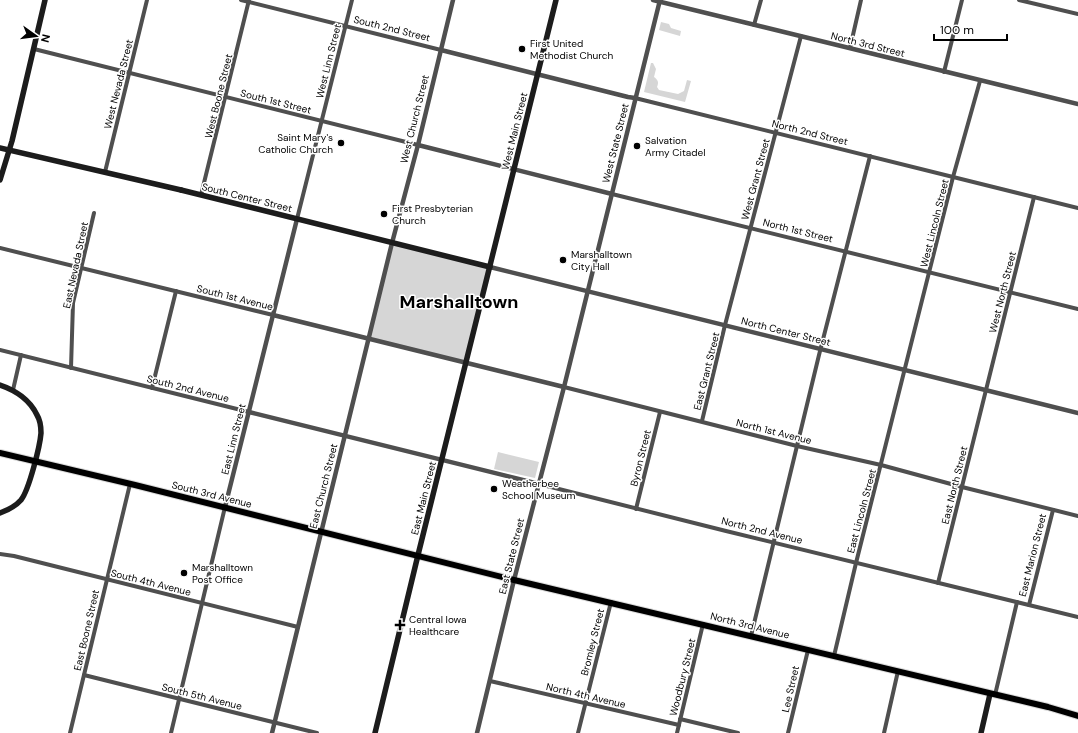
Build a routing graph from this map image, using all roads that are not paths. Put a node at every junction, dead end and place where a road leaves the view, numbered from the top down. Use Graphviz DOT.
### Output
graph roads {
  1 [pos="45,0"];
  2 [pos="146,0"];
  3 [pos="241,0"];
  4 [pos="352,0"];
  5 [pos="453,0"];
  6 [pos="556,0"];
  7 [pos="653,0"];
  8 [pos="761,0"];
  9 [pos="861,0"];
  10 [pos="962,0"];
  11 [pos="1019,0"];
  12 [pos="249,1"];
  13 [pos="659,1"];
  14 [pos="1078,14"];
  15 [pos="754,25"];
  16 [pos="345,26"];
  17 [pos="801,36"];
  18 [pos="850,48"];
  19 [pos="34,50"];
  20 [pos="441,50"];
  21 [pos="944,72"];
  22 [pos="129,73"];
  23 [pos="538,74"];
  24 [pos="980,80"];
  25 [pos="226,97"];
  26 [pos="635,98"];
  27 [pos="1078,104"];
  28 [pos="322,121"];
  29 [pos="776,132"];
  30 [pos="418,145"];
  31 [pos="0,148"];
  32 [pos="870,156"];
  33 [pos="514,169"];
  34 [pos="105,172"];
  35 [pos="953,177"];
  36 [pos="0,180"];
  37 [pos="612,194"];
  38 [pos="202,195"];
  39 [pos="1034,197"];
  40 [pos="1078,208"];
  41 [pos="94,213"];
  42 [pos="297,219"];
  43 [pos="750,228"];
  44 [pos="392,243"];
  45 [pos="0,248"];
  46 [pos="846,251"];
  47 [pos="490,267"];
  48 [pos="81,268"];
  49 [pos="930,272"];
  50 [pos="176,291"];
  51 [pos="588,291"];
  52 [pos="1010,292"];
  53 [pos="1078,309"];
  54 [pos="273,315"];
  55 [pos="725,325"];
  56 [pos="368,339"];
  57 [pos="0,350"];
  58 [pos="821,350"];
  59 [pos="21,355"];
  60 [pos="466,363"];
  61 [pos="71,368"];
  62 [pos="905,370"];
  63 [pos="0,385"];
  64 [pos="564,387"];
  65 [pos="152,388"];
  66 [pos="13,390"];
  67 [pos="986,391"];
  68 [pos="249,412"];
  69 [pos="660,412"];
  70 [pos="1078,413"];
  71 [pos="702,421"];
  72 [pos="345,436"];
  73 [pos="797,446"];
  74 [pos="0,453"];
  75 [pos="442,460"];
  76 [pos="35,461"];
  77 [pos="881,466"];
  78 [pos="130,484"];
  79 [pos="539,484"];
  80 [pos="962,487"];
  81 [pos="224,507"];
  82 [pos="636,508"];
  83 [pos="1052,510"];
  84 [pos="0,513"];
  85 [pos="1078,516"];
  86 [pos="321,531"];
  87 [pos="774,542"];
  88 [pos="0,554"];
  89 [pos="418,555"];
  90 [pos="856,563"];
  91 [pos="107,580"];
  92 [pos="514,580"];
  93 [pos="938,583"];
  94 [pos="610,602"];
  95 [pos="1017,602"];
  96 [pos="202,603"];
  97 [pos="1029,604"];
  98 [pos="1078,617"];
  99 [pos="703,624"];
  100 [pos="298,627"];
  101 [pos="751,636"];
  102 [pos="808,650"];
  103 [pos="834,656"];
  104 [pos="898,671"];
  105 [pos="84,675"];
  106 [pos="490,681"];
  107 [pos="993,694"];
  108 [pos="179,699"];
  109 [pos="586,703"];
  110 [pos="1078,716"];
  111 [pos="680,719"];
  112 [pos="275,722"];
  113 [pos="679,725"];
  114 [pos="70,733"];
  115 [pos="171,733"];
  116 [pos="272,733"];
  117 [pos="317,733"];
  118 [pos="375,733"];
  119 [pos="477,733"];
  120 [pos="578,733"];
  121 [pos="677,733"];
  122 [pos="738,733"];
  123 [pos="788,733"];
  124 [pos="884,733"];
  125 [pos="981,733"];
  1 -- 19 [label="main road"];
  2 -- 22 [label="street, West Nevada Street"];
  3 -- 12 [label="street, South 2nd Street"];
  4 -- 16 [label="street, West Linn Street"];
  5 -- 20 [label="street, West Church Street"];
  6 -- 23 [label="main road, West Main Street"];
  7 -- 13 [label="street, North 3rd Street"];
  8 -- 15 [label="street"];
  9 -- 18 [label="street"];
  10 -- 21 [label="street"];
  11 -- 14 [label="street"];
  12 -- 16 [label="street, South 2nd Street"];
  12 -- 25 [label="street, West Boone Street"];
  13 -- 15 [label="street, North 3rd Street"];
  13 -- 26 [label="street, West State Street"];
  15 -- 17 [label="street, North 3rd Street"];
  16 -- 20 [label="street, South 2nd Street"];
  16 -- 28 [label="street, West Linn Street"];
  17 -- 18 [label="street, North 3rd Street"];
  17 -- 29 [label="street, West Grant Street"];
  18 -- 21 [label="street, North 3rd Street"];
  19 -- 22 [label="street, South 1st Street"];
  19 -- 36 [label="main road"];
  20 -- 23 [label="street, South 2nd Street"];
  20 -- 30 [label="street, West Church Street"];
  21 -- 24 [label="street, North 3rd Street"];
  22 -- 25 [label="street, South 1st Street"];
  22 -- 34 [label="street, West Nevada Street"];
  23 -- 26 [label="street, North 2nd Street"];
  23 -- 33 [label="main road, West Main Street"];
  24 -- 27 [label="street, North 3rd Street"];
  24 -- 35 [label="street, West Lincoln Street"];
  25 -- 28 [label="street, South 1st Street"];
  25 -- 38 [label="street, West Boone Street"];
  26 -- 29 [label="street, North 2nd Street"];
  26 -- 37 [label="street, West State Street"];
  28 -- 30 [label="street, South 1st Street"];
  28 -- 42 [label="street, West Linn Street"];
  29 -- 32 [label="street, North 2nd Street"];
  29 -- 43 [label="street, West Grant Street"];
  30 -- 33 [label="street, South 1st Street"];
  30 -- 44 [label="street, West Church Street"];
  31 -- 38 [label="main road, South Center Street, bridge"];
  32 -- 35 [label="street, North 2nd Street"];
  32 -- 46 [label="street"];
  33 -- 37 [label="street, North 1st Street"];
  33 -- 47 [label="main road, West Main Street"];
  35 -- 39 [label="street, North 2nd Street"];
  35 -- 49 [label="street, West Lincoln Street"];
  37 -- 43 [label="street, North 1st Street"];
  37 -- 51 [label="street, West State Street"];
  38 -- 42 [label="main road, South Center Street"];
  39 -- 40 [label="street, North 2nd Street"];
  39 -- 52 [label="street, West North Street"];
  41 -- 48 [label="street, East Nevada Street"];
  42 -- 44 [label="main road, South Center Street"];
  42 -- 54 [label="street, East Linn Street"];
  43 -- 46 [label="street, North 1st Street"];
  43 -- 55 [label="street, West Grant Street"];
  44 -- 47 [label="main road, South Center Street"];
  44 -- 56 [label="street, East Church Street"];
  45 -- 48 [label="street, South 1st Avenue"];
  46 -- 49 [label="street, North 1st Street"];
  46 -- 58 [label="street"];
  47 -- 51 [label="street, North Center Street"];
  47 -- 60 [label="main road, East Main Street"];
  48 -- 50 [label="street, South 1st Avenue"];
  48 -- 61 [label="street, East Nevada Street"];
  49 -- 52 [label="street, North 1st Street"];
  49 -- 62 [label="street, West Lincoln Street"];
  50 -- 54 [label="street, South 1st Avenue"];
  50 -- 65 [label="street"];
  51 -- 55 [label="street, North Center Street"];
  51 -- 64 [label="street, East State Street"];
  52 -- 53 [label="street, North 1st Street"];
  52 -- 67 [label="street, West North Street"];
  54 -- 56 [label="street, South 1st Avenue"];
  54 -- 68 [label="street, East Linn Street"];
  55 -- 58 [label="street, North Center Street"];
  55 -- 71 [label="street, East Grant Street"];
  56 -- 60 [label="street, South 1st Avenue"];
  56 -- 72 [label="street, East Church Street"];
  57 -- 59 [label="street, South 2nd Avenue"];
  58 -- 62 [label="street, North Center Street"];
  58 -- 73 [label="street"];
  59 -- 61 [label="street, South 2nd Avenue"];
  59 -- 66 [label="street"];
  60 -- 64 [label="street, North 1st Avenue"];
  60 -- 75 [label="main road, East Main Street"];
  61 -- 65 [label="street, South 2nd Avenue"];
  62 -- 67 [label="street, North Center Street"];
  62 -- 77 [label="street, East Lincoln Street"];
  63 -- 66 [label="main road"];
  64 -- 69 [label="street, North 1st Avenue"];
  64 -- 79 [label="street, East State Street"];
  65 -- 68 [label="street, South 2nd Avenue"];
  66 -- 76 [label="main road"];
  67 -- 70 [label="street, North Center Street"];
  67 -- 80 [label="street, East North Street"];
  68 -- 72 [label="street, South 2nd Avenue"];
  68 -- 81 [label="street, East Linn Street"];
  69 -- 71 [label="street, North 1st Avenue"];
  69 -- 82 [label="street, Byron Street"];
  71 -- 73 [label="street, North 1st Avenue"];
  72 -- 75 [label="street, South 2nd Avenue"];
  72 -- 86 [label="street, East Church Street"];
  73 -- 77 [label="street, North 1st Avenue"];
  73 -- 87 [label="street"];
  74 -- 76 [label="main road, South 3rd Avenue"];
  75 -- 79 [label="street, North 2nd Avenue"];
  75 -- 89 [label="main road, East Main Street"];
  76 -- 78 [label="main road, South 3rd Avenue"];
  76 -- 84 [label="main road"];
  77 -- 80 [label="street, North 1st Avenue"];
  77 -- 90 [label="street, East Lincoln Street"];
  78 -- 81 [label="main road, South 3rd Avenue"];
  78 -- 91 [label="street, East Boone Street"];
  79 -- 82 [label="street, North 2nd Avenue"];
  79 -- 92 [label="street, East State Street"];
  80 -- 83 [label="street, North 1st Avenue"];
  80 -- 93 [label="street, East North Street"];
  81 -- 86 [label="main road, South 3rd Avenue"];
  81 -- 96 [label="street, East Linn Street"];
  82 -- 87 [label="street, North 2nd Avenue"];
  83 -- 85 [label="street, North 1st Avenue"];
  83 -- 97 [label="street, East Marion Street"];
  86 -- 89 [label="main road, South 3rd Avenue"];
  86 -- 100 [label="street, East Church Street"];
  87 -- 90 [label="street, North 2nd Avenue"];
  87 -- 101 [label="street"];
  88 -- 91 [label="street, South 4th Avenue"];
  89 -- 92 [label="main road, North 3rd Avenue"];
  89 -- 118 [label="main road, East Main Street"];
  90 -- 93 [label="street, North 2nd Avenue"];
  90 -- 103 [label="street, East Lincoln Street"];
  91 -- 96 [label="street, South 4th Avenue"];
  91 -- 105 [label="street, East Boone Street"];
  92 -- 94 [label="main road, North 3rd Avenue"];
  92 -- 106 [label="street, East State Street"];
  93 -- 95 [label="street, North 2nd Avenue"];
  94 -- 99 [label="main road, North 3rd Avenue"];
  94 -- 109 [label="street, Bromley Street"];
  95 -- 97 [label="street, North 2nd Avenue"];
  95 -- 107 [label="street, East Marion Street"];
  96 -- 100 [label="street, South 4th Avenue"];
  96 -- 108 [label="street, East Linn Street"];
  97 -- 98 [label="street, North 2nd Avenue"];
  99 -- 101 [label="main road, North 3rd Avenue"];
  99 -- 111 [label="street, Woodbury Street"];
  100 -- 112 [label="street, East Church Street"];
  101 -- 102 [label="main road, North 3rd Avenue"];
  102 -- 103 [label="main road, North 3rd Avenue"];
  102 -- 123 [label="street, Lee Street"];
  103 -- 104 [label="main road, North 3rd Avenue"];
  104 -- 107 [label="main road, North 3rd Avenue"];
  104 -- 124 [label="street"];
  105 -- 108 [label="street, South 5th Avenue"];
  105 -- 114 [label="street, East Boone Street"];
  106 -- 109 [label="street, North 4th Avenue"];
  106 -- 119 [label="street, East State Street"];
  107 -- 110 [label="main road, North 3rd Avenue"];
  107 -- 125 [label="main road, East Marion Street"];
  108 -- 112 [label="street, South 5th Avenue"];
  108 -- 115 [label="street, East Linn Street"];
  109 -- 113 [label="street, North 4th Avenue"];
  109 -- 120 [label="street, Bromley Street"];
  111 -- 113 [label="street, Woodbury Street"];
  111 -- 122 [label="street"];
  112 -- 116 [label="street, East Church Street"];
  112 -- 117 [label="street, South 5th Avenue"];
  113 -- 121 [label="street, Woodbury Street"];
}
